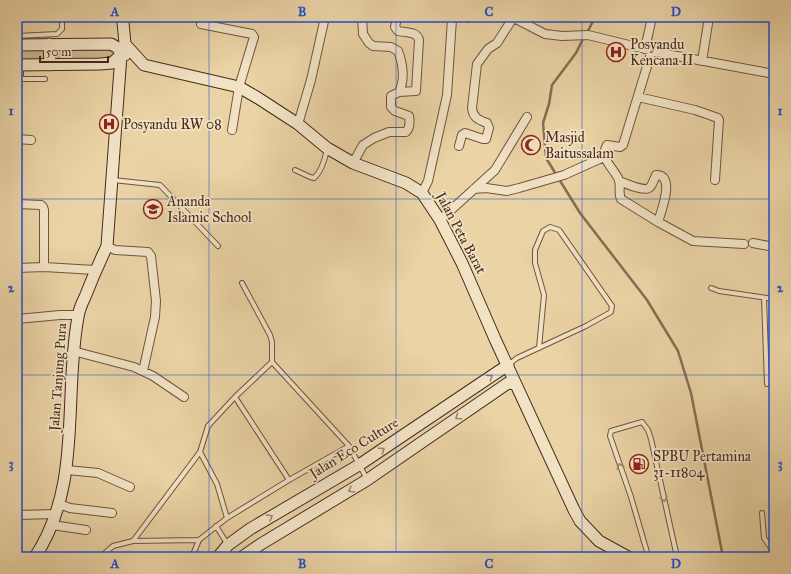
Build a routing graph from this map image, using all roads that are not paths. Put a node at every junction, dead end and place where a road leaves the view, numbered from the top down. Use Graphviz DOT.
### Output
graph roads {
  1 [pos="62,17"];
  2 [pos="124,17"];
  3 [pos="325,17"];
  4 [pos="362,17"];
  5 [pos="397,17"];
  6 [pos="432,17"];
  7 [pos="512,17"];
  8 [pos="652,17"];
  9 [pos="709,17"];
  10 [pos="523,20"];
  11 [pos="201,24"];
  12 [pos="19,40"];
  13 [pos="49,44"];
  14 [pos="649,50"];
  15 [pos="134,54"];
  16 [pos="121,55"];
  17 [pos="702,61"];
  18 [pos="19,65"];
  19 [pos="50,65"];
  20 [pos="774,74"];
  21 [pos="19,79"];
  22 [pos="45,79"];
  23 [pos="238,87"];
  24 [pos="399,92"];
  25 [pos="638,97"];
  26 [pos="526,117"];
  27 [pos="298,124"];
  28 [pos="232,130"];
  29 [pos="17,140"];
  30 [pos="31,140"];
  31 [pos="459,146"];
  32 [pos="327,148"];
  33 [pos="604,157"];
  34 [pos="353,163"];
  35 [pos="295,170"];
  36 [pos="112,180"];
  37 [pos="715,180"];
  38 [pos="619,181"];
  39 [pos="474,189"];
  40 [pos="422,193"];
  41 [pos="17,204"];
  42 [pos="440,220"];
  43 [pos="658,222"];
  44 [pos="107,246"];
  45 [pos="218,246"];
  46 [pos="774,247"];
  47 [pos="44,267"];
  48 [pos="17,268"];
  49 [pos="95,270"];
  50 [pos="242,283"];
  51 [pos="711,288"];
  52 [pos="764,298"];
  53 [pos="774,299"];
  54 [pos="78,315"];
  55 [pos="17,319"];
  56 [pos="539,348"];
  57 [pos="73,351"];
  58 [pos="272,362"];
  59 [pos="508,365"];
  60 [pos="143,371"];
  61 [pos="515,384"];
  62 [pos="767,384"];
  63 [pos="184,397"];
  64 [pos="234,397"];
  65 [pos="349,446"];
  66 [pos="200,452"];
  67 [pos="359,465"];
  68 [pos="67,470"];
  69 [pos="288,480"];
  70 [pos="367,480"];
  71 [pos="130,487"];
  72 [pos="112,513"];
  73 [pos="762,513"];
  74 [pos="56,514"];
  75 [pos="17,515"];
  76 [pos="226,518"];
  77 [pos="216,526"];
  78 [pos="250,529"];
  79 [pos="86,530"];
  80 [pos="200,540"];
  81 [pos="133,541"];
  82 [pos="261,544"];
  83 [pos="228,545"];
  84 [pos="774,548"];
  85 [pos="246,556"];
  86 [pos="35,557"];
  87 [pos="105,557"];
  88 [pos="192,557"];
  89 [pos="218,557"];
  90 [pos="628,557"];
  91 [pos="646,557"];
  92 [pos="677,557"];
  1 -- 12 [label="lane"];
  2 -- 15 [label="street, Jalan Peta Barat"];
  3 -- 27 [label="street"];
  4 -- 24 [label="street"];
  5 -- 24 [label="street"];
  6 -- 40 [label="street"];
  7 -- 10 [label="street"];
  7 -- 31 [label="street"];
  8 -- 14 [label="street"];
  9 -- 17 [label="street"];
  10 -- 14 [label="street"];
  11 -- 23 [label="street"];
  12 -- 13 [label="street"];
  13 -- 16 [label="street"];
  13 -- 19 [label="street"];
  14 -- 17 [label="street"];
  14 -- 25 [label="street"];
  15 -- 16 [label="street"];
  15 -- 23 [label="street, Jalan Peta Barat"];
  16 -- 19 [label="street"];
  16 -- 36 [label="street, Jalan Tanjung Pura"];
  17 -- 20 [label="street"];
  18 -- 19 [label="street"];
  18 -- 21 [label="lane"];
  21 -- 22 [label="lane"];
  23 -- 27 [label="street, Jalan Peta Barat"];
  23 -- 28 [label="street"];
  24 -- 34 [label="street"];
  25 -- 33 [label="street"];
  25 -- 37 [label="street"];
  26 -- 39 [label="street"];
  27 -- 32 [label="street, Jalan Peta Barat"];
  29 -- 30 [label="street"];
  32 -- 34 [label="street, Jalan Peta Barat"];
  32 -- 35 [label="lane"];
  33 -- 38 [label="street"];
  33 -- 39 [label="street"];
  34 -- 40 [label="street, Jalan Peta Barat"];
  36 -- 44 [label="street, Jalan Tanjung Pura"];
  36 -- 45 [label="lane"];
  38 -- 43 [label="street"];
  38 -- 43 [label="street"];
  39 -- 42 [label="street"];
  40 -- 42 [label="street, Jalan Peta Barat"];
  41 -- 47 [label="street"];
  42 -- 59 [label="street, Jalan Peta Barat"];
  43 -- 46 [label="street"];
  44 -- 49 [label="street, Jalan Tanjung Pura"];
  44 -- 60 [label="street"];
  47 -- 48 [label="street"];
  47 -- 49 [label="street"];
  49 -- 54 [label="street, Jalan Tanjung Pura"];
  50 -- 58 [label="lane"];
  51 -- 52 [label="lane"];
  52 -- 53 [label="lane"];
  52 -- 62 [label="lane"];
  54 -- 55 [label="street"];
  54 -- 57 [label="street, Jalan Tanjung Pura"];
  56 -- 56 [label="lane"];
  56 -- 59 [label="lane"];
  57 -- 60 [label="street"];
  57 -- 68 [label="street, Jalan Tanjung Pura"];
  58 -- 64 [label="lane"];
  58 -- 65 [label="lane"];
  59 -- 61 [label="street, Jalan Peta Barat"];
  67 -- 59 [label="street, Jalan Eco Culture, one-way"];
  60 -- 63 [label="street"];
  61 -- 70 [label="street, one-way"];
  61 -- 90 [label="street, Jalan Peta Barat"];
  64 -- 66 [label="lane"];
  64 -- 69 [label="lane"];
  65 -- 67 [label="lane"];
  65 -- 69 [label="lane"];
  66 -- 76 [label="lane"];
  66 -- 81 [label="lane"];
  67 -- 70 [label="lane"];
  78 -- 67 [label="street, Jalan Eco Culture, one-way"];
  68 -- 71 [label="street"];
  68 -- 74 [label="street, Jalan Tanjung Pura"];
  69 -- 76 [label="lane"];
  70 -- 82 [label="street, one-way"];
  72 -- 74 [label="street"];
  73 -- 84 [label="lane"];
  74 -- 75 [label="street"];
  74 -- 79 [label="street"];
  74 -- 86 [label="street, Jalan Tanjung Pura"];
  76 -- 77 [label="lane"];
  77 -- 80 [label="lane"];
  77 -- 83 [label="lane"];
  78 -- 82 [label="street"];
  78 -- 83 [label="street, Jalan Eco Culture"];
  80 -- 81 [label="lane"];
  80 -- 88 [label="lane"];
  81 -- 87 [label="lane"];
  82 -- 85 [label="street"];
  83 -- 89 [label="street, Jalan Eco Culture"];
  91 -- 92 [label="lane, one-way"];
}
